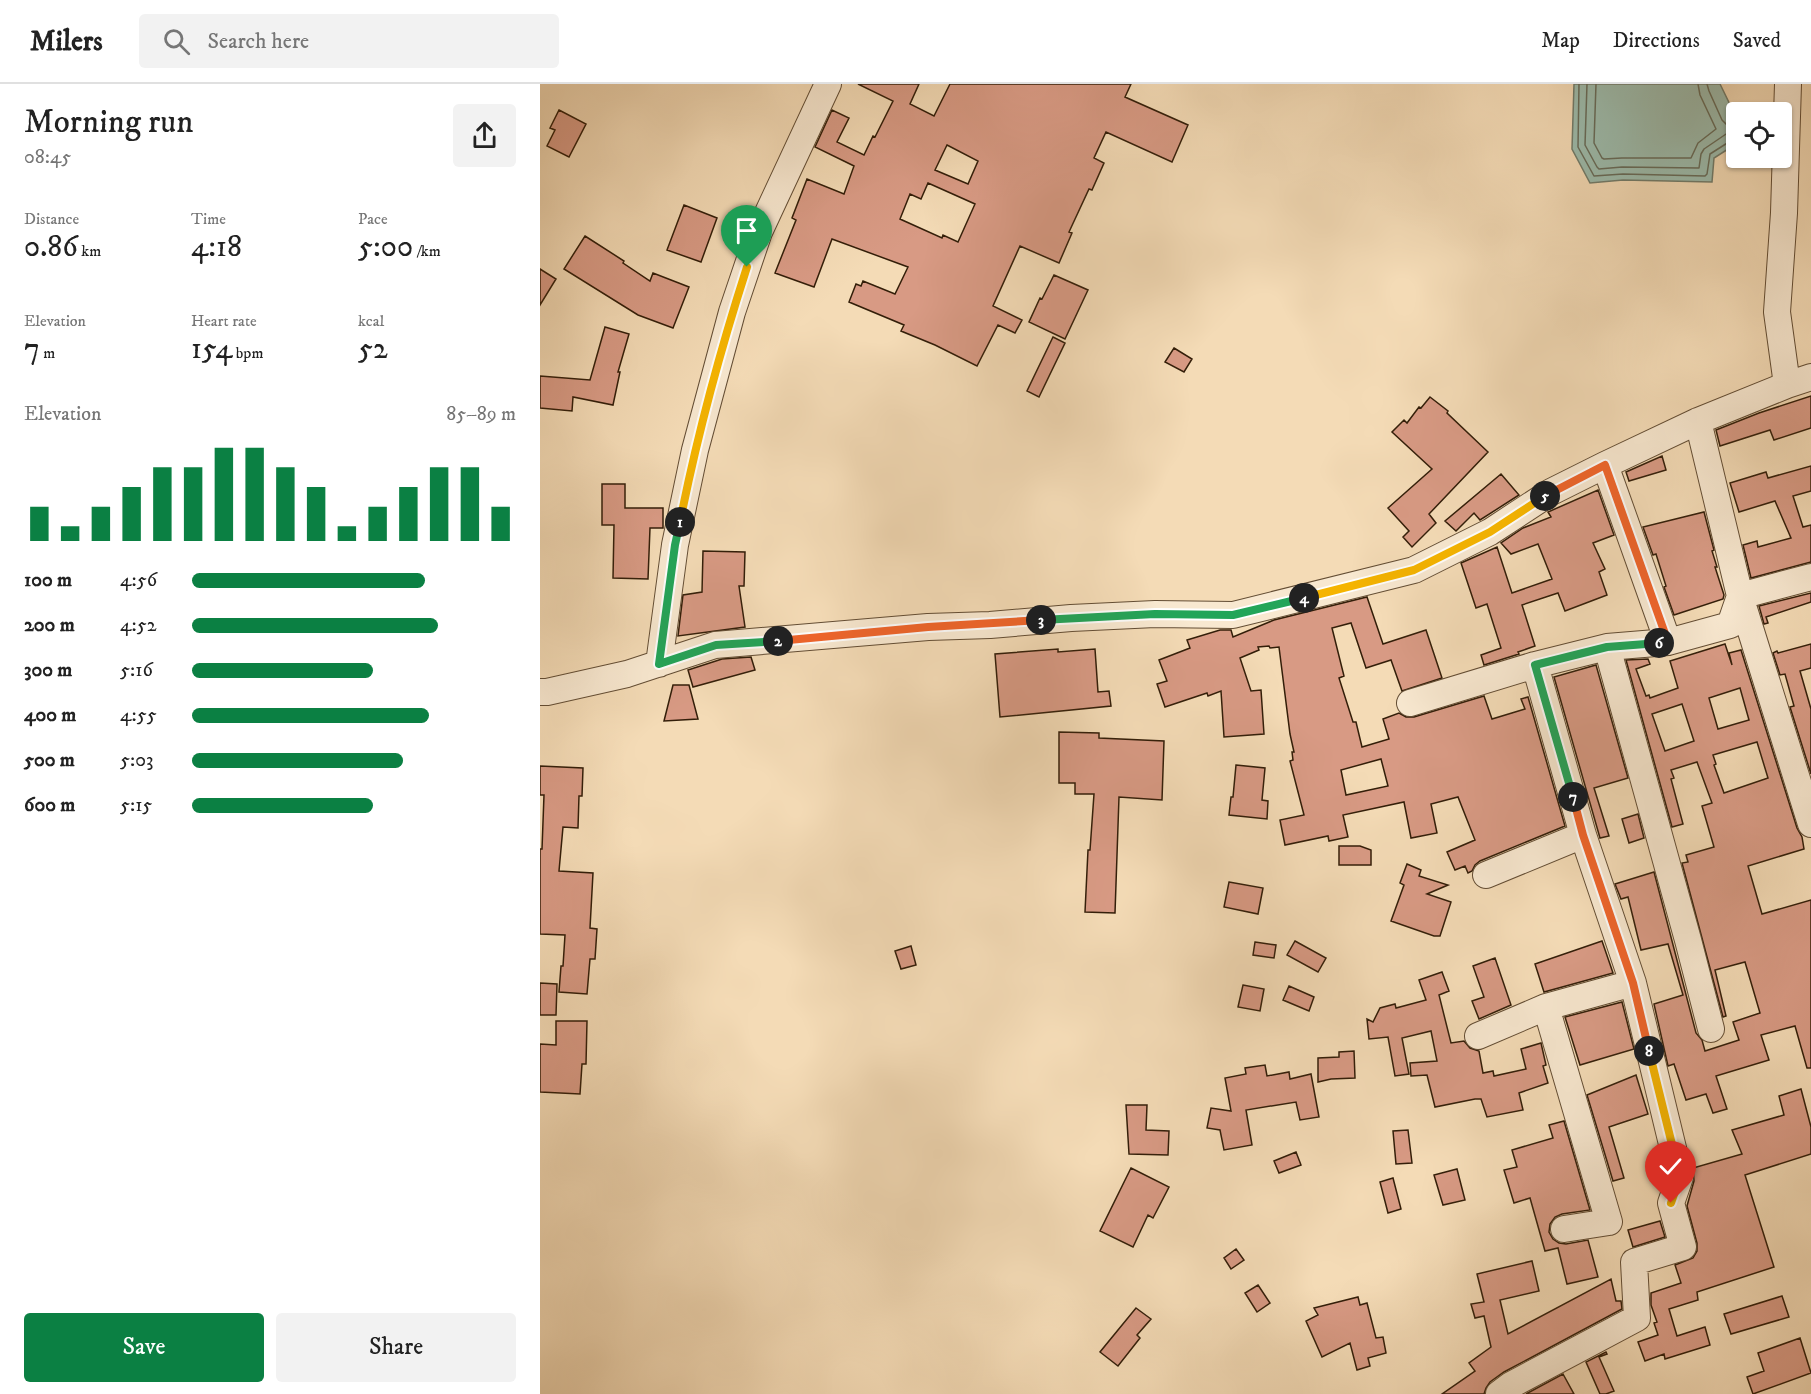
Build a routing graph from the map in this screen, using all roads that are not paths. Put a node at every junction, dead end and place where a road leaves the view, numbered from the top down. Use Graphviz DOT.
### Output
graph roads {
  1 [pos="828,84"];
  2 [pos="1788,84"];
  3 [pos="1811,377"];
  4 [pos="1787,385"];
  5 [pos="1698,421"];
  6 [pos="1605,465"];
  7 [pos="1811,577"];
  8 [pos="1740,596"];
  9 [pos="1668,642"];
  10 [pos="1607,647"];
  11 [pos="659,664"];
  12 [pos="1535,665"];
  13 [pos="540,692"];
  14 [pos="1410,703"];
  15 [pos="1811,824"];
  16 [pos="1583,835"];
  17 [pos="1486,875"];
  18 [pos="1633,983"];
  19 [pos="1546,1007"];
  20 [pos="1711,1029"];
  21 [pos="1478,1036"];
  22 [pos="1564,1229"];
  23 [pos="1499,1394"];
  1 -- 11 [label="street"];
  2 -- 4 [label="street"];
  3 -- 4 [label="street"];
  4 -- 5 [label="street"];
  5 -- 6 [label="street"];
  5 -- 8 [label="street"];
  6 -- 9 [label="street"];
  6 -- 11 [label="street"];
  7 -- 8 [label="street"];
  8 -- 9 [label="street"];
  8 -- 15 [label="street"];
  9 -- 10 [label="street"];
  10 -- 12 [label="street"];
  10 -- 20 [label="street"];
  11 -- 13 [label="street"];
  12 -- 14 [label="street"];
  12 -- 16 [label="street"];
  16 -- 17 [label="street"];
  16 -- 18 [label="street"];
  18 -- 19 [label="street"];
  18 -- 23 [label="street"];
  19 -- 21 [label="street"];
  19 -- 22 [label="street"];
}
